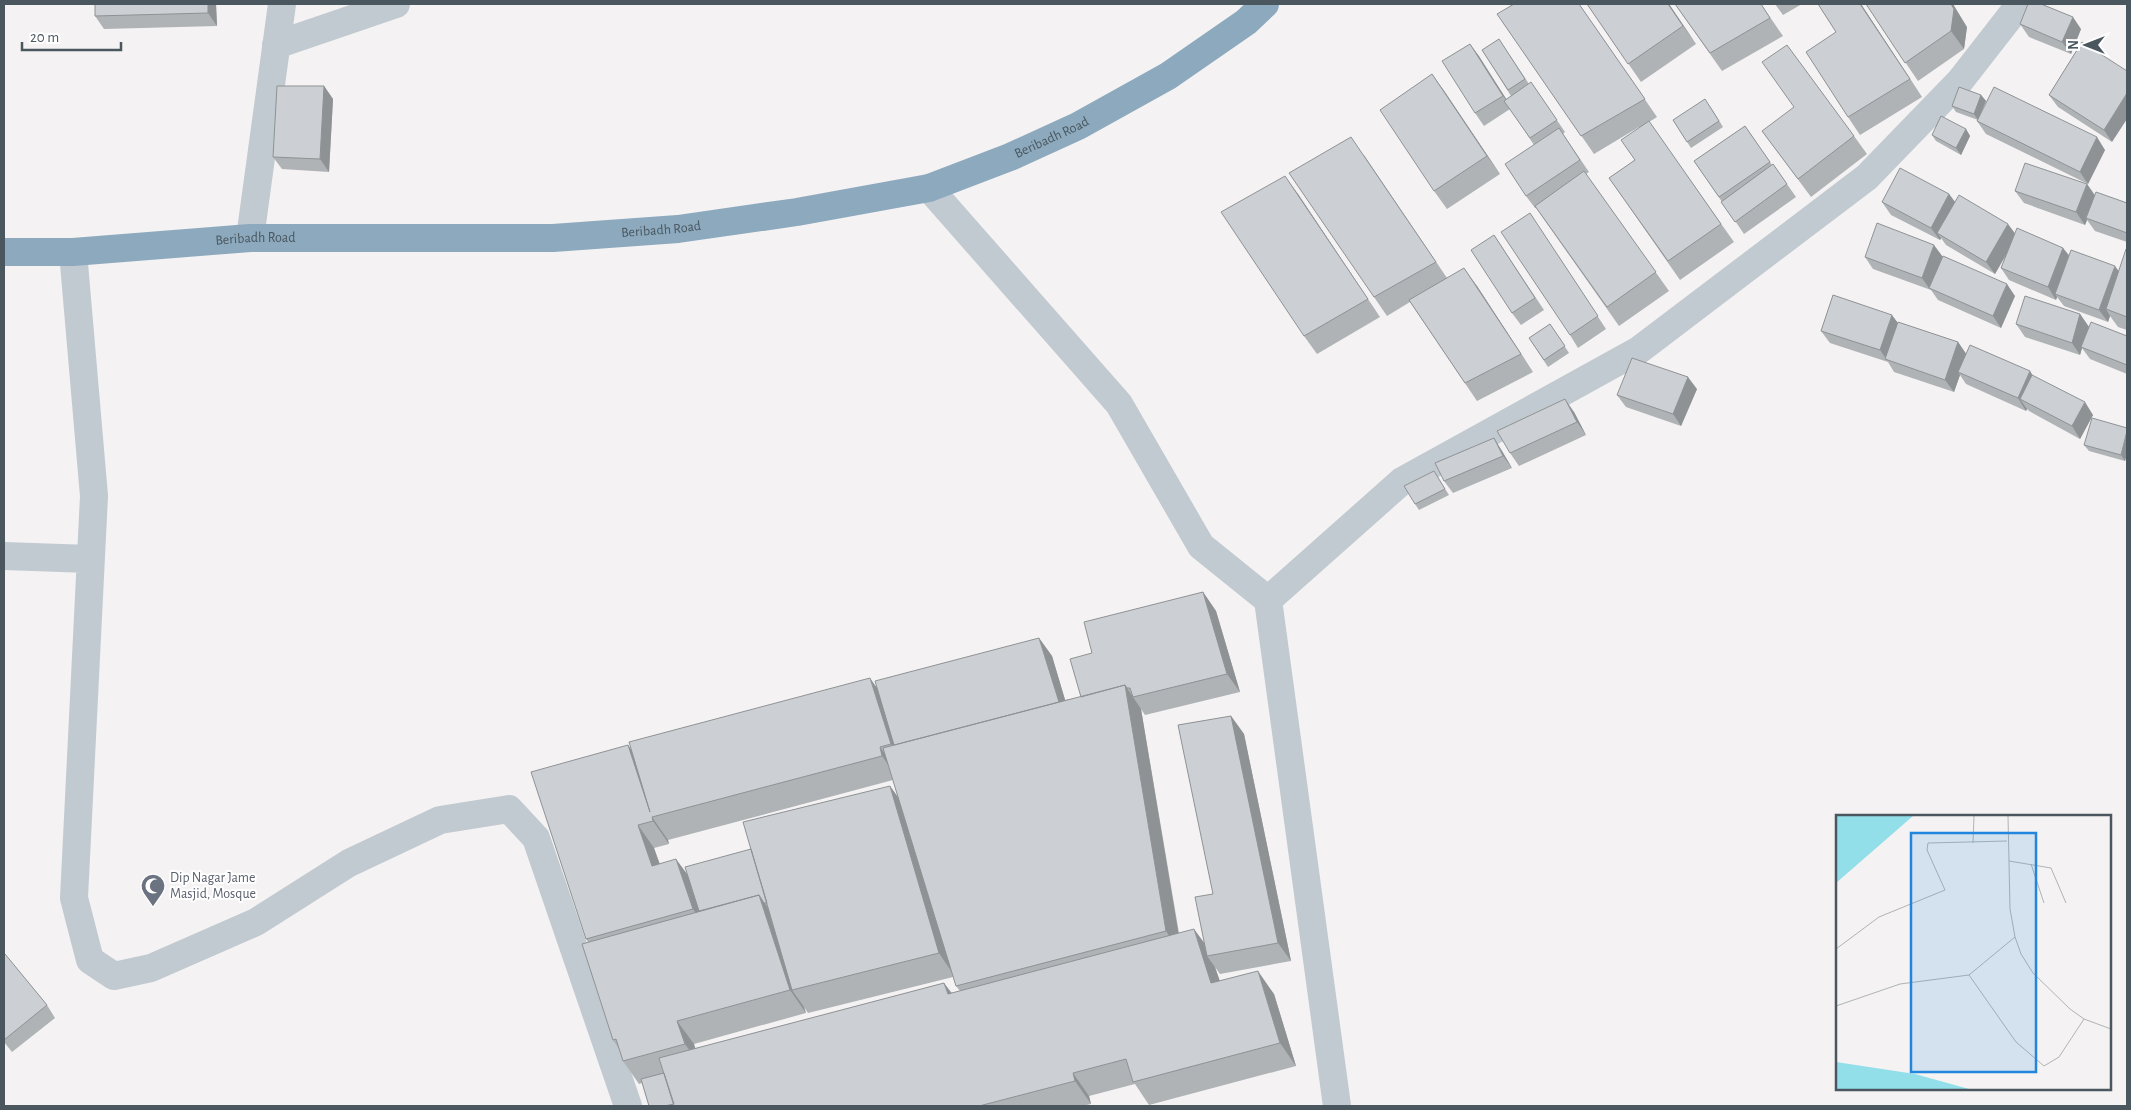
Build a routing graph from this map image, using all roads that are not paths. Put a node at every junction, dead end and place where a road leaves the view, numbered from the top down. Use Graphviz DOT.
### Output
graph roads {
  1 [pos="282,4"];
  2 [pos="396,4"];
  3 [pos="1265,4"];
  4 [pos="2020,4"];
  5 [pos="276,45"];
  6 [pos="929,188"];
  7 [pos="250,238"];
  8 [pos="4,252"];
  9 [pos="73,252"];
  10 [pos="4,556"];
  11 [pos="90,560"];
  12 [pos="1268,600"];
  13 [pos="628,1106"];
  14 [pos="1337,1106"];
  1 -- 5 [label="lane"];
  2 -- 5 [label="lane"];
  3 -- 6 [label="highway, Beribadh Road"];
  4 -- 12 [label="lane"];
  5 -- 7 [label="lane"];
  6 -- 7 [label="highway, Beribadh Road"];
  6 -- 12 [label="lane"];
  7 -- 9 [label="highway, Beribadh Road"];
  8 -- 9 [label="highway, Beribadh Road"];
  9 -- 11 [label="lane"];
  10 -- 11 [label="lane"];
  11 -- 13 [label="lane"];
  12 -- 14 [label="lane"];
}
